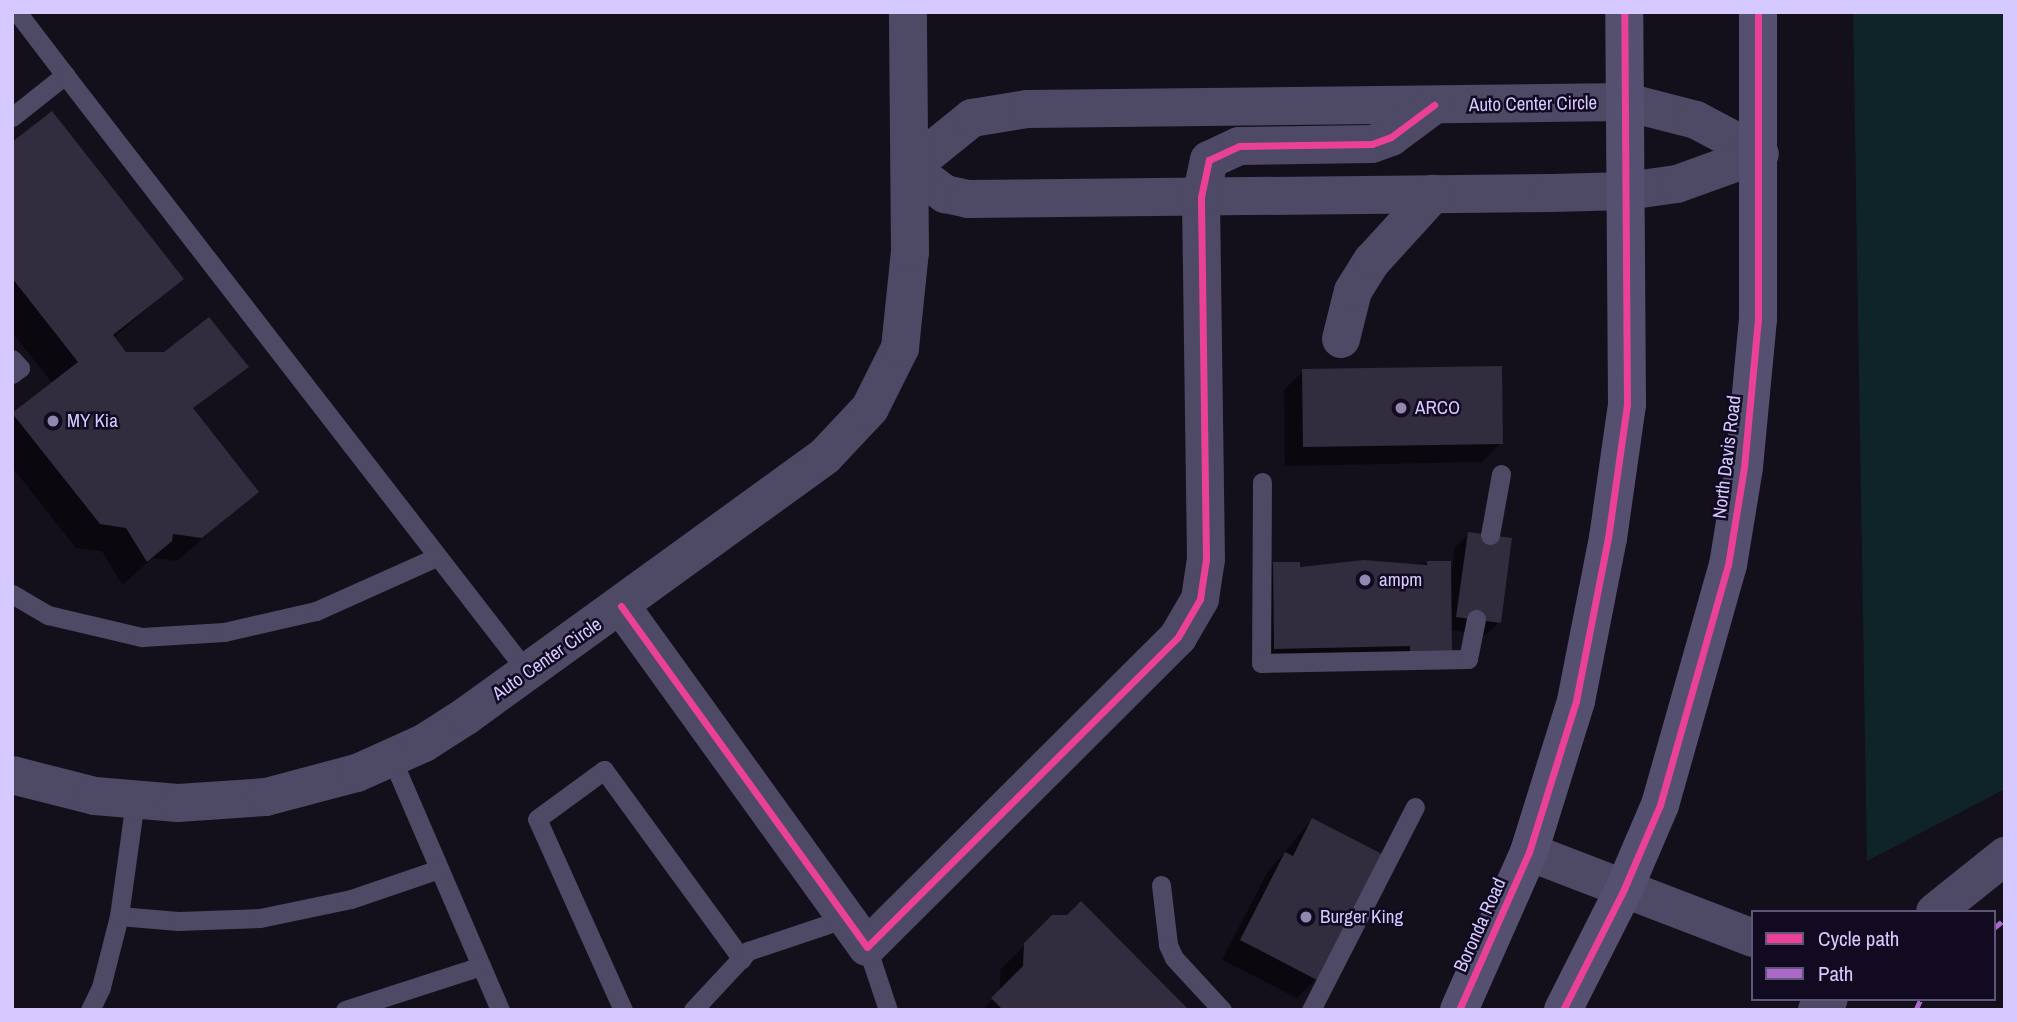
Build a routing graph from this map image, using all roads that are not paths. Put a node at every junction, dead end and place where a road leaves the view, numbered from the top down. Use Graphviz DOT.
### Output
graph roads {
  1 [pos="17,12"];
  2 [pos="908,12"];
  3 [pos="1625,12"];
  4 [pos="1758,12"];
  5 [pos="65,75"];
  6 [pos="1626,102"];
  7 [pos="1434,105"];
  8 [pos="12,117"];
  9 [pos="1760,154"];
  10 [pos="910,168"];
  11 [pos="1627,191"];
  12 [pos="1433,194"];
  13 [pos="1201,197"];
  14 [pos="1341,339"];
  15 [pos="12,359"];
  16 [pos="12,374"];
  17 [pos="1502,474"];
  18 [pos="1262,482"];
  19 [pos="1490,535"];
  20 [pos="437,557"];
  21 [pos="12,594"];
  22 [pos="621,606"];
  23 [pos="1476,619"];
  24 [pos="528,673"];
  25 [pos="392,759"];
  26 [pos="12,775"];
  27 [pos="135,800"];
  28 [pos="1415,807"];
  29 [pos="1529,852"];
  30 [pos="2005,856"];
  31 [pos="439,869"];
  32 [pos="1161,886"];
  33 [pos="1624,889"];
  34 [pos="1938,910"];
  35 [pos="119,916"];
  36 [pos="856,933"];
  37 [pos="1751,937"];
  38 [pos="742,959"];
  39 [pos="481,967"];
  40 [pos="90,1010"];
  41 [pos="345,1010"];
  42 [pos="500,1010"];
  43 [pos="624,1010"];
  44 [pos="693,1010"];
  45 [pos="888,1010"];
  46 [pos="1222,1010"];
  47 [pos="1311,1010"];
  48 [pos="1459,1010"];
  49 [pos="1563,1010"];
  1 -- 5 [label="lane"];
  2 -- 10 [label="street"];
  3 -- 6 [label="main road"];
  4 -- 9 [label="main road, North Davis Road"];
  5 -- 8 [label="lane"];
  5 -- 20 [label="lane"];
  6 -- 7 [label="street, Auto Center Circle"];
  6 -- 9 [label="street, Auto Center Circle"];
  6 -- 11 [label="main road"];
  7 -- 10 [label="street, Auto Center Circle"];
  7 -- 13 [label="street"];
  9 -- 11 [label="street"];
  9 -- 33 [label="main road, North Davis Road"];
  10 -- 13 [label="street"];
  10 -- 22 [label="street, Auto Center Circle"];
  11 -- 12 [label="street"];
  11 -- 29 [label="main road"];
  12 -- 13 [label="street"];
  12 -- 14 [label="street"];
  13 -- 36 [label="street"];
  15 -- 16 [label="lane"];
  17 -- 19 [label="lane"];
  18 -- 23 [label="lane"];
  20 -- 21 [label="lane"];
  20 -- 24 [label="lane"];
  22 -- 24 [label="street, Auto Center Circle"];
  22 -- 36 [label="street"];
  24 -- 25 [label="street, Auto Center Circle"];
  25 -- 27 [label="street, Auto Center Circle"];
  25 -- 31 [label="lane"];
  26 -- 27 [label="street, Auto Center Circle"];
  27 -- 35 [label="lane"];
  28 -- 47 [label="lane"];
  29 -- 33 [label="street"];
  29 -- 48 [label="main road, Boronda Road"];
  30 -- 34 [label="street"];
  31 -- 35 [label="lane"];
  31 -- 39 [label="lane"];
  32 -- 46 [label="lane"];
  33 -- 37 [label="street"];
  33 -- 49 [label="main road"];
  35 -- 40 [label="lane"];
  36 -- 38 [label="lane"];
  36 -- 45 [label="lane"];
  38 -- 43 [label="lane"];
  38 -- 44 [label="lane"];
  39 -- 41 [label="lane"];
  39 -- 42 [label="lane"];
}
